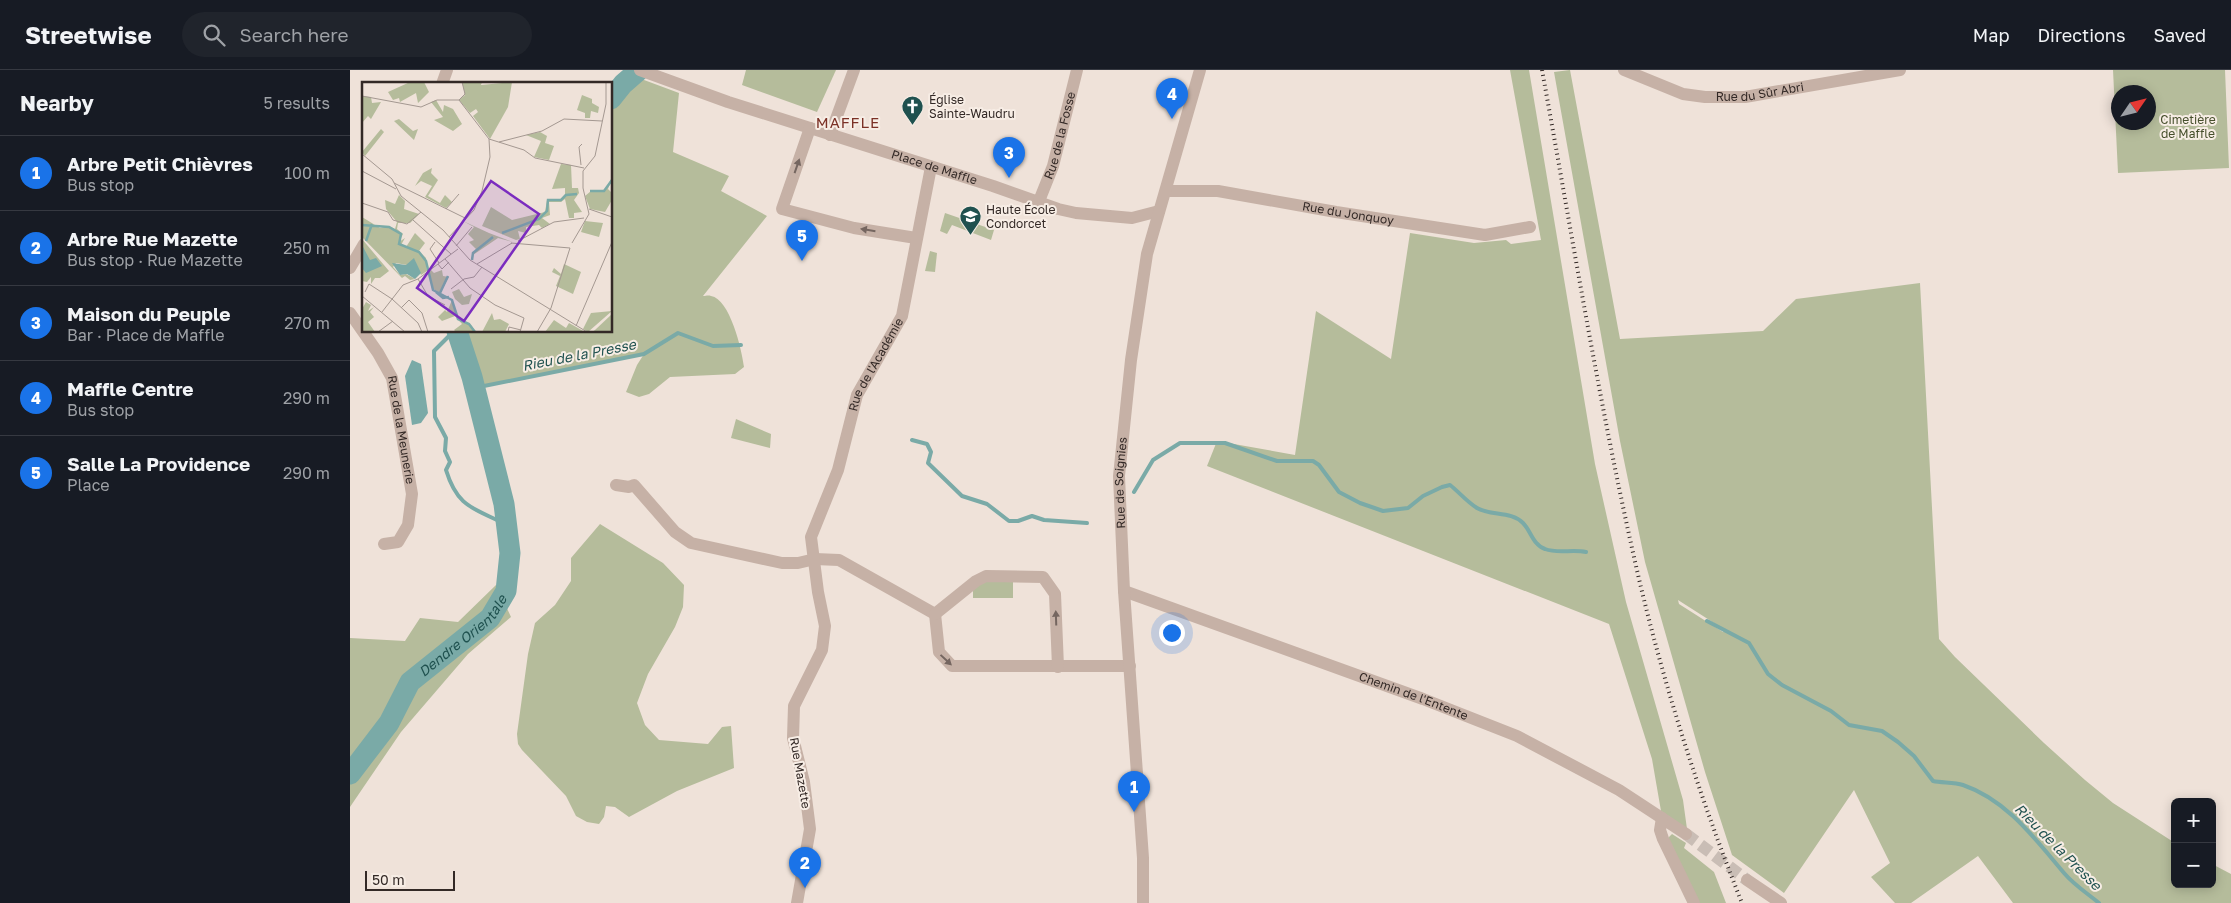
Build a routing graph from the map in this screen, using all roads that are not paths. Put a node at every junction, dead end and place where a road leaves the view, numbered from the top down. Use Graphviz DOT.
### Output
graph roads {
  1 [pos="447,70"];
  2 [pos="640,70"];
  3 [pos="854,70"];
  4 [pos="1077,70"];
  5 [pos="1200,70"];
  6 [pos="1624,70"];
  7 [pos="1900,70"];
  8 [pos="443,82"];
  9 [pos="810,128"];
  10 [pos="830,135"];
  11 [pos="931,167"];
  12 [pos="1166,191"];
  13 [pos="1038,201"];
  14 [pos="1159,211"];
  15 [pos="1132,218"];
  16 [pos="1530,226"];
  17 [pos="1152,231"];
  18 [pos="916,238"];
  19 [pos="362,247"];
  20 [pos="350,268"];
  21 [pos="350,313"];
  22 [pos="362,330"];
  23 [pos="363,332"];
  24 [pos="616,486"];
  25 [pos="384,544"];
  26 [pos="815,559"];
  27 [pos="1124,591"];
  28 [pos="935,614"];
  29 [pos="1130,666"];
  30 [pos="1058,667"];
  31 [pos="1662,818"];
  32 [pos="1686,834"];
  33 [pos="1747,880"];
  34 [pos="798,903"];
  35 [pos="1143,903"];
  36 [pos="1694,903"];
  37 [pos="1781,903"];
  1 -- 8 [label="street"];
  2 -- 9 [label="street, Place de Maffle"];
  3 -- 10 [label="street"];
  4 -- 13 [label="street, Rue de la Fosse"];
  5 -- 12 [label="street, Rue de Soignies"];
  6 -- 7 [label="street, Rue du Sûr Abri"];
  9 -- 10 [label="street, Place de Maffle"];
  18 -- 9 [label="street, one-way"];
  10 -- 11 [label="street, Place de Maffle"];
  11 -- 13 [label="street, Place de Maffle"];
  11 -- 18 [label="street, Rue de l'Académie"];
  12 -- 14 [label="street, Rue de Soignies"];
  12 -- 16 [label="street, Rue du Jonquoy"];
  13 -- 15 [label="street, Place de Maffle"];
  14 -- 15 [label="street"];
  14 -- 17 [label="street, Rue de Soignies"];
  15 -- 17 [label="street"];
  17 -- 27 [label="street, Rue de Soignies"];
  18 -- 26 [label="street, Rue de l'Académie"];
  19 -- 20 [label="street"];
  21 -- 22 [label="street, Rue de la Meunerie"];
  23 -- 25 [label="street, Rue de la Meunerie"];
  24 -- 26 [label="street"];
  26 -- 28 [label="street"];
  26 -- 34 [label="street, Rue Mazette"];
  27 -- 29 [label="street, Rue de Soignies"];
  27 -- 31 [label="street, Chemin de l'Entente"];
  28 -- 30 [label="street, one-way"];
  30 -- 28 [label="street, one-way"];
  29 -- 30 [label="street"];
  29 -- 35 [label="street, Rue de Soignies"];
  31 -- 32 [label="street, Chemin de l'Entente"];
  31 -- 36 [label="street"];
  33 -- 37 [label="street"];
}
